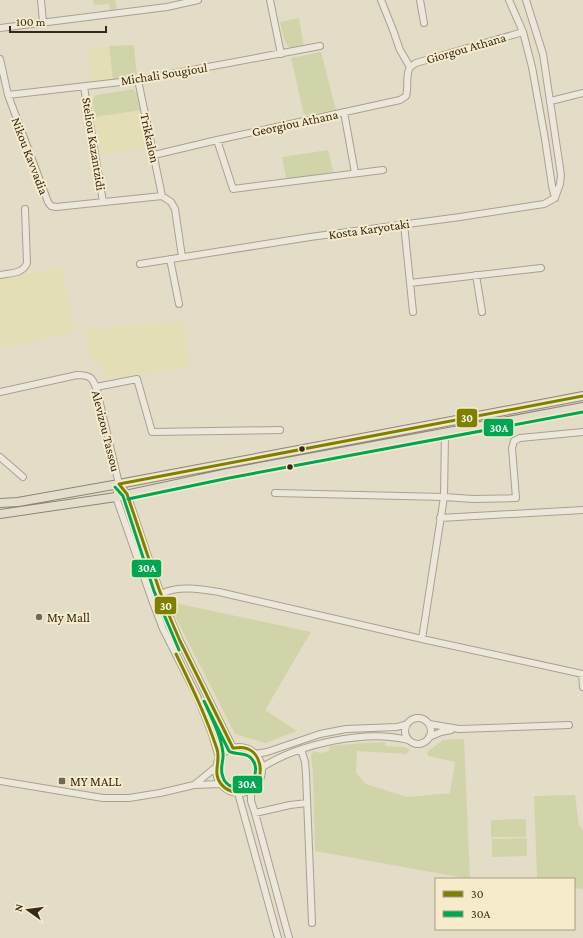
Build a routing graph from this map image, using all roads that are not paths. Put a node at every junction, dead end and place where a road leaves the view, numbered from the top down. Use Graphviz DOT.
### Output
graph roads {
  1 [pos="41,0"];
  2 [pos="198,0"];
  3 [pos="270,0"];
  4 [pos="381,0"];
  5 [pos="420,0"];
  6 [pos="509,0"];
  7 [pos="526,0"];
  8 [pos="167,3"];
  9 [pos="43,22"];
  10 [pos="424,23"];
  11 [pos="0,28"];
  12 [pos="523,32"];
  13 [pos="320,46"];
  14 [pos="281,54"];
  15 [pos="0,59"];
  16 [pos="410,67"];
  17 [pos="138,80"];
  18 [pos="84,87"];
  19 [pos="583,93"];
  20 [pos="8,95"];
  21 [pos="551,101"];
  22 [pos="344,112"];
  23 [pos="217,140"];
  24 [pos="154,155"];
  25 [pos="383,170"];
  26 [pos="355,173"];
  27 [pos="162,196"];
  28 [pos="555,198"];
  29 [pos="103,202"];
  30 [pos="25,209"];
  31 [pos="404,224"];
  32 [pos="182,257"];
  33 [pos="170,259"];
  34 [pos="140,264"];
  35 [pos="541,268"];
  36 [pos="0,275"];
  37 [pos="476,275"];
  38 [pos="410,283"];
  39 [pos="179,304"];
  40 [pos="413,312"];
  41 [pos="482,312"];
  42 [pos="96,387"];
  43 [pos="0,392"];
  44 [pos="583,396"];
  45 [pos="583,407"];
  46 [pos="280,430"];
  47 [pos="583,432"];
  48 [pos="445,433"];
  49 [pos="0,457"];
  50 [pos="23,477"];
  51 [pos="119,484"];
  52 [pos="275,493"];
  53 [pos="127,494"];
  54 [pos="116,496"];
  55 [pos="444,497"];
  56 [pos="0,503"];
  57 [pos="583,510"];
  58 [pos="0,514"];
  59 [pos="440,518"];
  60 [pos="161,594"];
  61 [pos="422,639"];
  62 [pos="583,674"];
  63 [pos="583,687"];
  64 [pos="407,724"];
  65 [pos="429,724"];
  66 [pos="569,725"];
  67 [pos="458,729"];
  68 [pos="429,737"];
  69 [pos="408,740"];
  70 [pos="233,748"];
  71 [pos="301,749"];
  72 [pos="255,754"];
  73 [pos="219,758"];
  74 [pos="216,767"];
  75 [pos="261,768"];
  76 [pos="0,782"];
  77 [pos="221,784"];
  78 [pos="194,785"];
  79 [pos="251,789"];
  80 [pos="238,793"];
  81 [pos="306,803"];
  82 [pos="255,813"];
  83 [pos="312,923"];
  84 [pos="278,938"];
  85 [pos="289,938"];
  1 -- 9 [label="street"];
  2 -- 8 [label="street"];
  3 -- 14 [label="street"];
  4 -- 16 [label="street"];
  5 -- 10 [label="street"];
  6 -- 12 [label="street"];
  7 -- 21 [label="street"];
  8 -- 9 [label="street"];
  9 -- 11 [label="street"];
  12 -- 16 [label="street, Giorgou Athana"];
  12 -- 28 [label="street"];
  13 -- 14 [label="street, Michali Sougioul"];
  14 -- 17 [label="street, Michali Sougioul"];
  15 -- 20 [label="street, Nikou Kavvadia"];
  16 -- 22 [label="street, Georgiou Athana"];
  17 -- 18 [label="street, Michali Sougioul"];
  17 -- 24 [label="street, Trikkalon"];
  18 -- 20 [label="street, Michali Sougioul"];
  18 -- 29 [label="street, Steliou Kazantzidi"];
  19 -- 21 [label="street"];
  20 -- 29 [label="street, Nikou Kavvadia"];
  21 -- 28 [label="street"];
  22 -- 23 [label="street, Georgiou Athana"];
  22 -- 26 [label="street"];
  23 -- 24 [label="street, Georgiou Athana"];
  23 -- 26 [label="street"];
  24 -- 27 [label="street, Trikkalon"];
  25 -- 26 [label="street"];
  27 -- 29 [label="street"];
  27 -- 32 [label="street"];
  28 -- 31 [label="street, Kosta Karyotaki"];
  30 -- 36 [label="street"];
  31 -- 32 [label="street, Kosta Karyotaki"];
  31 -- 38 [label="street"];
  32 -- 33 [label="street, Kosta Karyotaki"];
  33 -- 34 [label="street, Kosta Karyotaki"];
  33 -- 39 [label="street"];
  35 -- 37 [label="street"];
  37 -- 38 [label="street"];
  37 -- 41 [label="street"];
  38 -- 40 [label="street"];
  42 -- 43 [label="street, Alevizou Tassou"];
  42 -- 46 [label="street"];
  42 -- 51 [label="street, Alevizou Tassou"];
  44 -- 51 [label="main road"];
  45 -- 48 [label="main road"];
  47 -- 55 [label="street"];
  48 -- 53 [label="main road"];
  48 -- 55 [label="street"];
  49 -- 50 [label="street"];
  51 -- 53 [label="street"];
  51 -- 54 [label="street"];
  51 -- 56 [label="main road"];
  52 -- 55 [label="street"];
  53 -- 54 [label="main road"];
  53 -- 60 [label="street"];
  54 -- 58 [label="main road"];
  54 -- 73 [label="street"];
  55 -- 59 [label="street"];
  57 -- 59 [label="street"];
  59 -- 61 [label="street"];
  60 -- 61 [label="street"];
  60 -- 70 [label="street"];
  61 -- 62 [label="street"];
  62 -- 63 [label="street"];
  64 -- 65 [label="street"];
  64 -- 69 [label="street"];
  64 -- 72 [label="street"];
  65 -- 67 [label="street"];
  65 -- 68 [label="street"];
  66 -- 67 [label="street"];
  67 -- 68 [label="street"];
  68 -- 69 [label="street"];
  69 -- 71 [label="street"];
  70 -- 72 [label="street"];
  70 -- 73 [label="street"];
  71 -- 75 [label="street"];
  71 -- 81 [label="street"];
  72 -- 75 [label="street"];
  73 -- 74 [label="street"];
  74 -- 77 [label="street"];
  74 -- 78 [label="street"];
  75 -- 79 [label="street"];
  76 -- 78 [label="street"];
  77 -- 78 [label="street"];
  77 -- 80 [label="street"];
  79 -- 80 [label="street"];
  79 -- 82 [label="street"];
  80 -- 84 [label="street"];
  81 -- 82 [label="street"];
  81 -- 83 [label="street"];
  82 -- 85 [label="street"];
}
